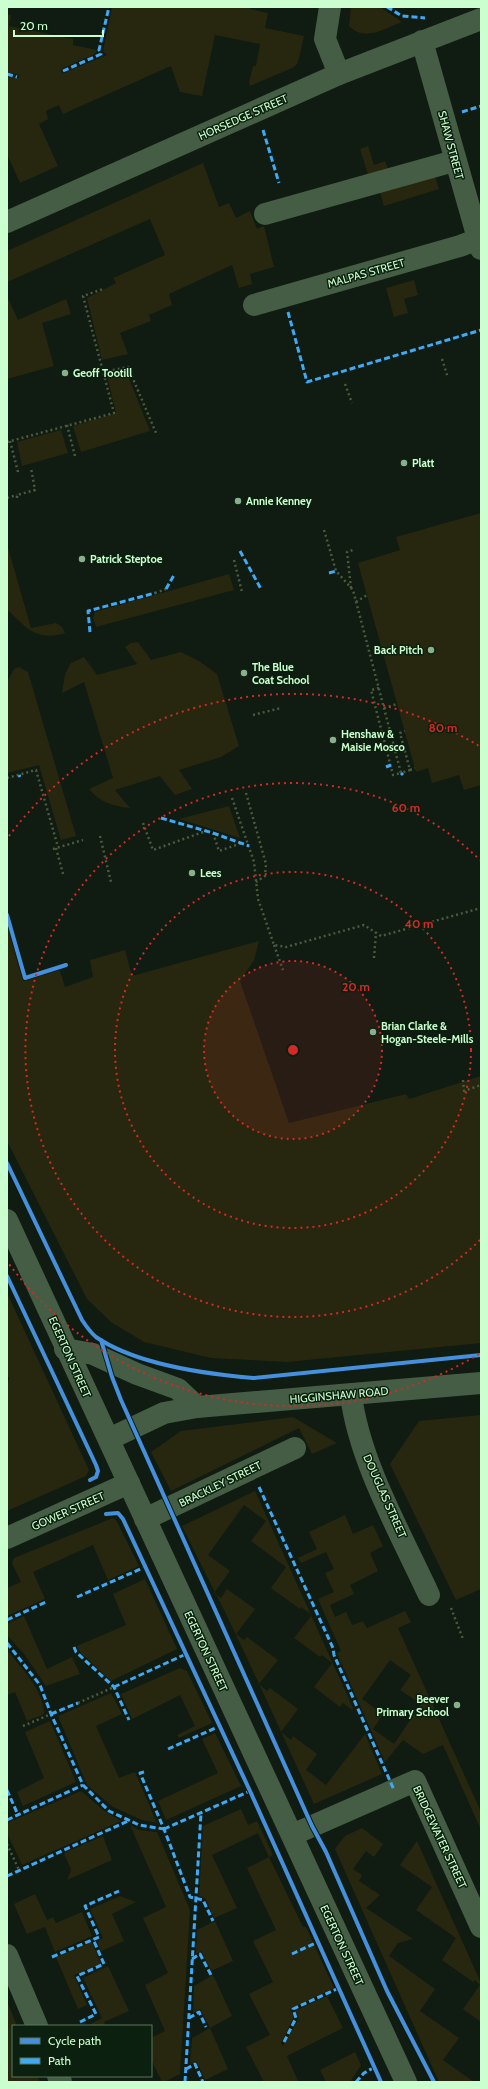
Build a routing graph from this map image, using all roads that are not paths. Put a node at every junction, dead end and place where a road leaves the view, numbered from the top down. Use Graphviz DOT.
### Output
graph roads {
  1 [pos="330,7"];
  2 [pos="481,19"];
  3 [pos="422,41"];
  4 [pos="339,74"];
  5 [pos="454,161"];
  6 [pos="265,214"];
  7 [pos="7,222"];
  8 [pos="480,242"];
  9 [pos="254,305"];
  10 [pos="7,1220"];
  11 [pos="66,1349"];
  12 [pos="481,1383"];
  13 [pos="351,1395"];
  14 [pos="197,1407"];
  15 [pos="108,1439"];
  16 [pos="295,1448"];
  17 [pos="129,1483"];
  18 [pos="145,1519"];
  19 [pos="7,1538"];
  20 [pos="429,1595"];
  21 [pos="292,1835"];
  22 [pos="481,1927"];
  23 [pos="7,1955"];
  24 [pos="37,2025"];
  25 [pos="406,2082"];
  1 -- 4 [label="street"];
  2 -- 3 [label="street, HORSEDGE STREET"];
  3 -- 4 [label="street, HORSEDGE STREET"];
  3 -- 5 [label="street, SHAW STREET"];
  4 -- 7 [label="street, HORSEDGE STREET"];
  5 -- 6 [label="street"];
  5 -- 8 [label="street, SHAW STREET"];
  8 -- 9 [label="street, MALPAS STREET"];
  10 -- 11 [label="street, EGERTON STREET"];
  11 -- 14 [label="street"];
  11 -- 15 [label="street, EGERTON STREET"];
  12 -- 13 [label="street, HIGGINSHAW ROAD"];
  13 -- 14 [label="street, HIGGINSHAW ROAD"];
  13 -- 20 [label="street, DOUGLAS STREET"];
  14 -- 15 [label="street, HIGGINSHAW ROAD"];
  15 -- 17 [label="street, EGERTON STREET"];
  16 -- 18 [label="street, BRACKLEY STREET"];
  17 -- 18 [label="street, EGERTON STREET"];
  17 -- 19 [label="street, GOWER STREET"];
  18 -- 21 [label="street, EGERTON STREET"];
  21 -- 22 [label="street, BRIDGEWATER STREET"];
  21 -- 25 [label="street, EGERTON STREET"];
  23 -- 24 [label="street"];
}
